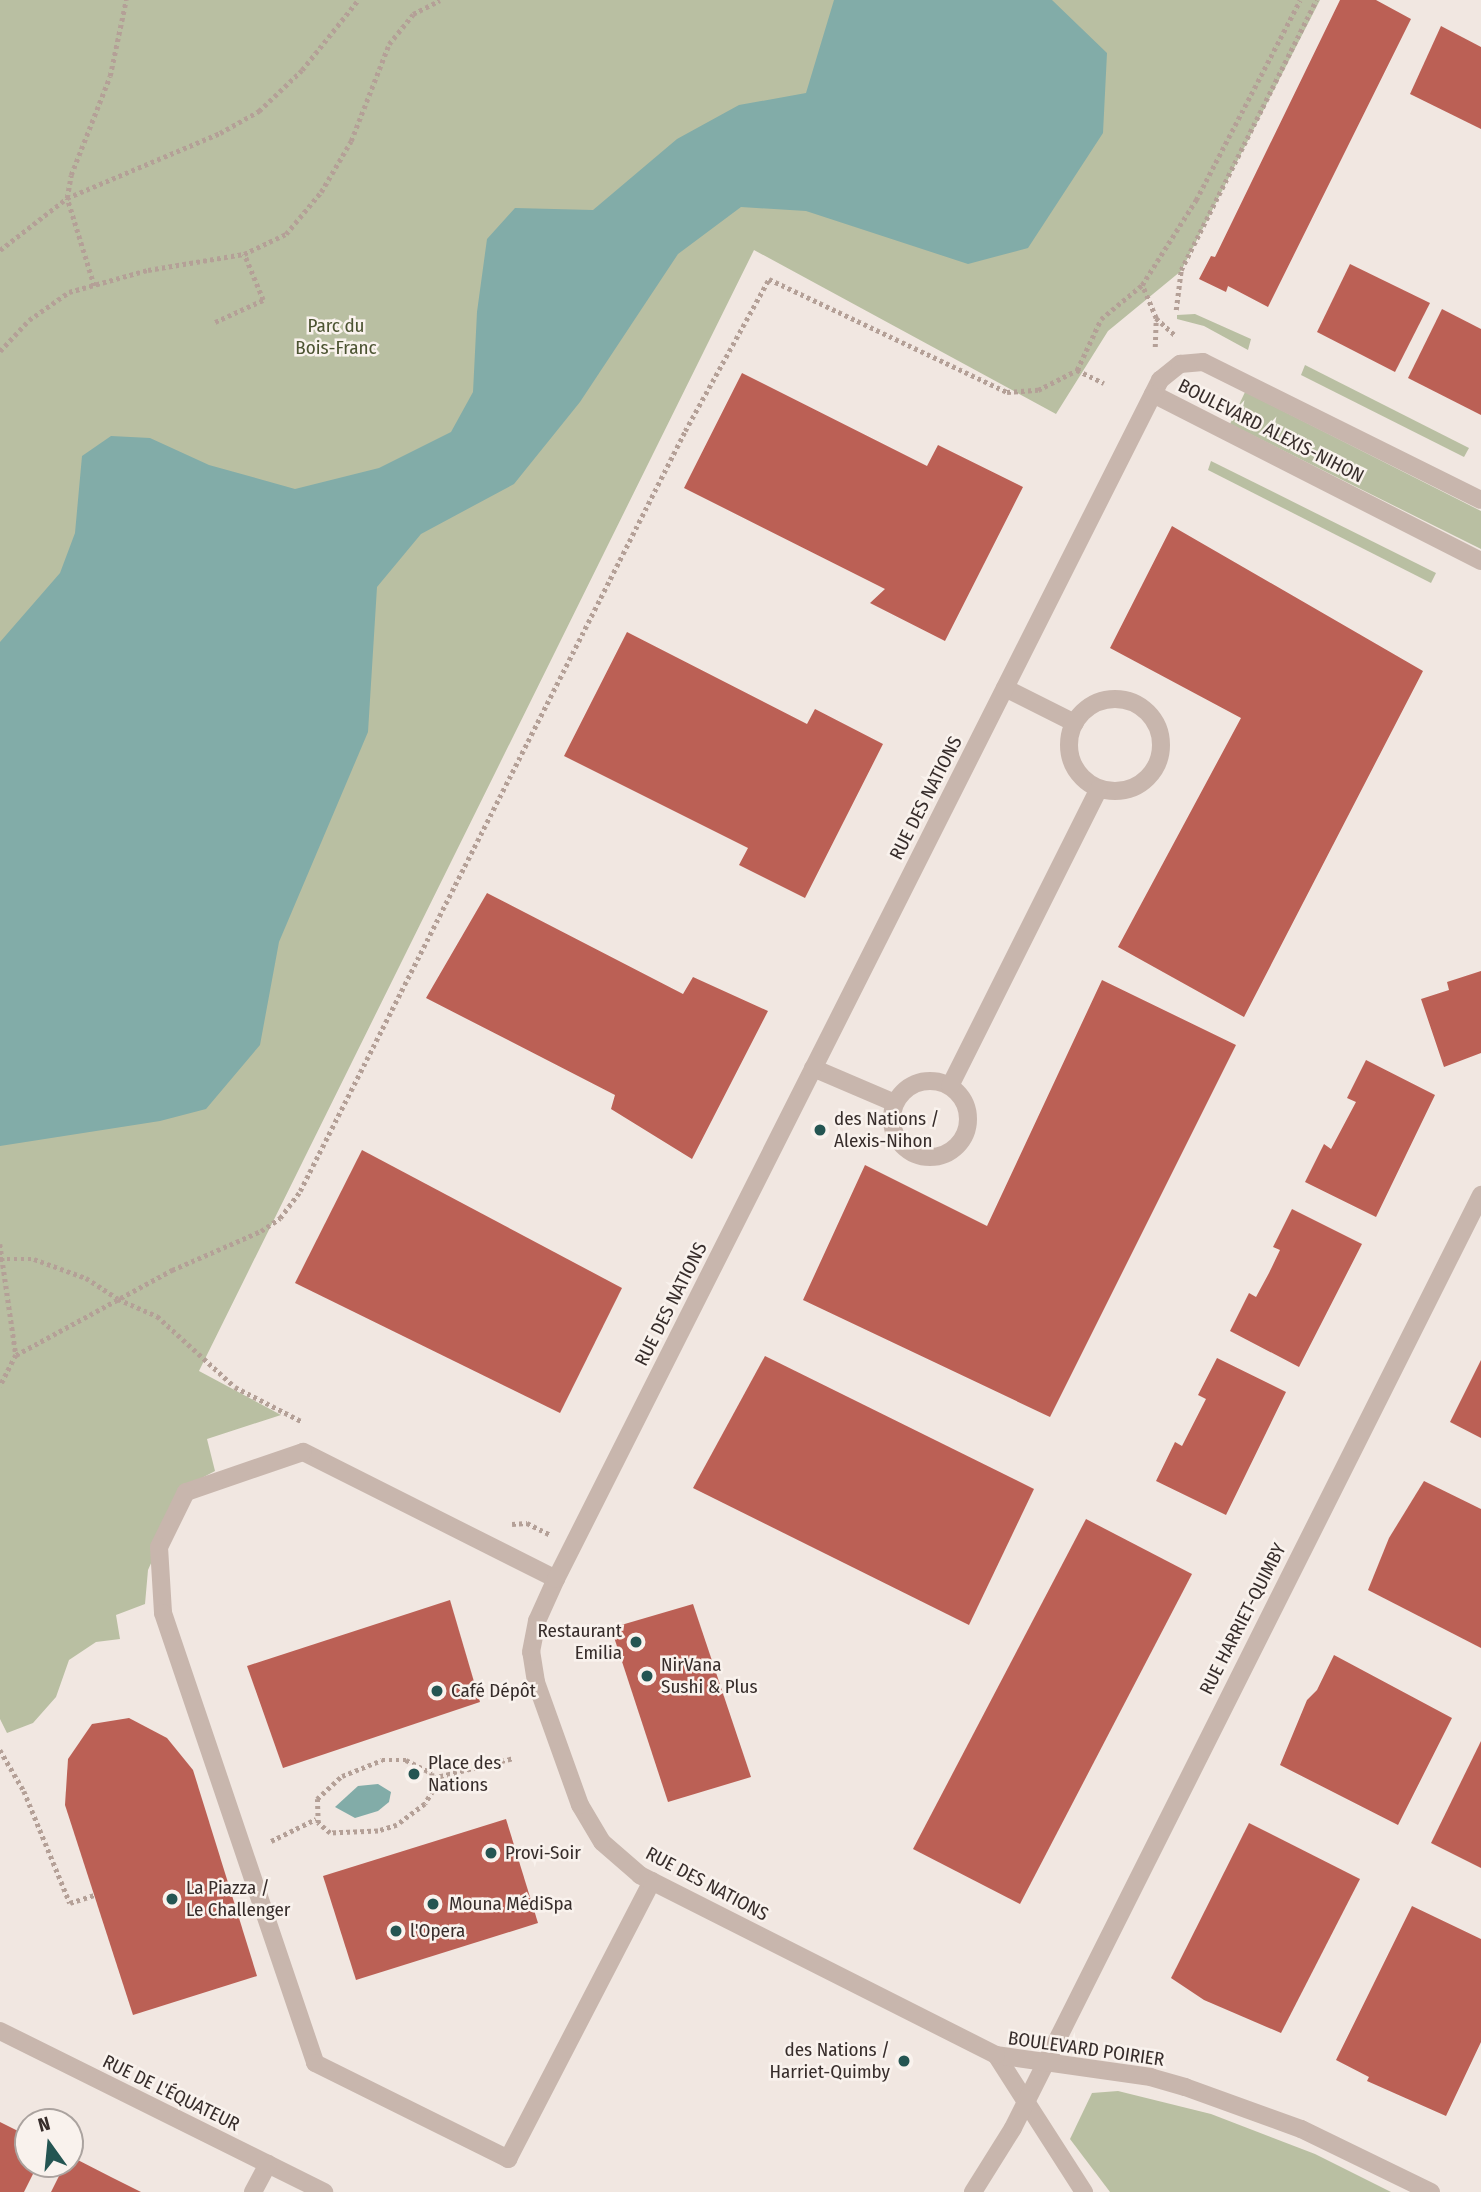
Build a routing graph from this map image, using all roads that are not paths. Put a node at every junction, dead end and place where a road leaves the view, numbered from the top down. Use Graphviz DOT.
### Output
graph roads {
  1 [pos="1153,394"];
  2 [pos="1481,500"];
  3 [pos="1481,561"];
  4 [pos="1005,688"];
  5 [pos="1074,723"];
  6 [pos="1099,789"];
  7 [pos="813,1068"];
  8 [pos="950,1086"];
  9 [pos="895,1103"];
  10 [pos="1481,1195"];
  11 [pos="556,1579"];
  12 [pos="652,1881"];
  13 [pos="0,2031"];
  14 [pos="996,2055"];
  15 [pos="1045,2063"];
  16 [pos="1025,2102"];
  17 [pos="268,2164"];
  18 [pos="253,2192"];
  19 [pos="324,2192"];
  20 [pos="973,2192"];
  21 [pos="1084,2192"];
  22 [pos="1431,2192"];
  1 -- 2 [label="street, BOULEVARD ALEXIS-NIHON"];
  1 -- 3 [label="street, BOULEVARD ALEXIS-NIHON"];
  1 -- 4 [label="street, RUE DES NATIONS"];
  4 -- 5 [label="street"];
  4 -- 7 [label="street, RUE DES NATIONS"];
  5 -- 6 [label="street"];
  5 -- 6 [label="street"];
  6 -- 8 [label="street"];
  7 -- 9 [label="street"];
  7 -- 11 [label="street, RUE DES NATIONS"];
  8 -- 9 [label="street"];
  8 -- 9 [label="street"];
  10 -- 15 [label="street, RUE HARRIET-QUIMBY"];
  11 -- 12 [label="street, RUE DES NATIONS"];
  11 -- 12 [label="street"];
  12 -- 14 [label="street, RUE DES NATIONS"];
  13 -- 17 [label="street, RUE DE L'ÉQUATEUR"];
  14 -- 15 [label="street, BOULEVARD POIRIER"];
  14 -- 16 [label="street, BOULEVARD POIRIER"];
  15 -- 16 [label="street, RUE HARRIET-QUIMBY"];
  15 -- 22 [label="street, BOULEVARD POIRIER"];
  16 -- 20 [label="street, RUE HARRIET-QUIMBY"];
  16 -- 21 [label="street, BOULEVARD POIRIER"];
  17 -- 18 [label="street"];
  17 -- 19 [label="street, RUE DE L'ÉQUATEUR"];
}
